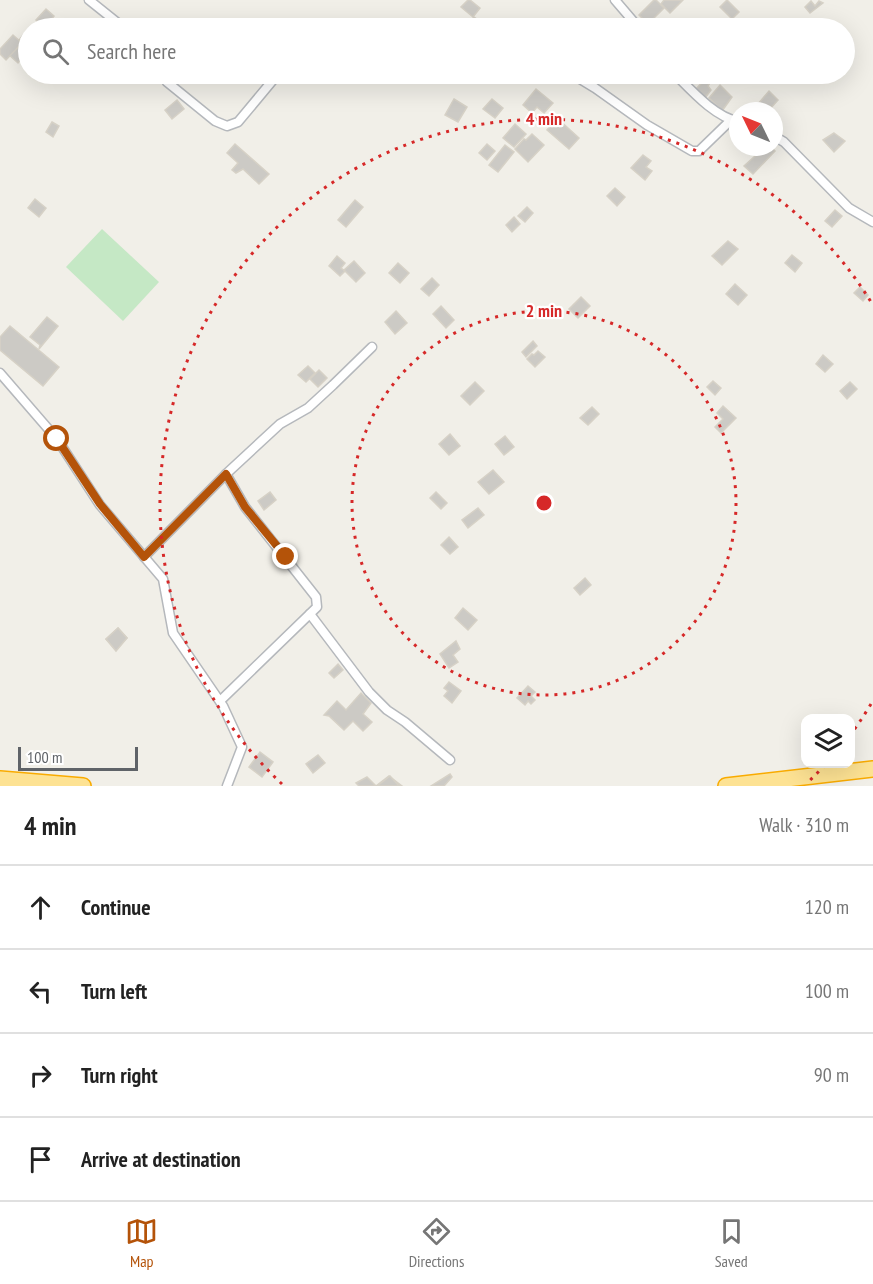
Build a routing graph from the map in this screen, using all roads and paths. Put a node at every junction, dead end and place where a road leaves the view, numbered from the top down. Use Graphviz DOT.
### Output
graph roads {
  1 [pos="89,0"];
  2 [pos="615,0"];
  3 [pos="112,18"];
  4 [pos="630,18"];
  5 [pos="170,84"];
  6 [pos="270,84"];
  7 [pos="589,84"];
  8 [pos="685,84"];
  9 [pos="729,118"];
  10 [pos="729,125"];
  11 [pos="783,141"];
  12 [pos="873,222"];
  13 [pos="372,347"];
  14 [pos="0,373"];
  15 [pos="226,474"];
  16 [pos="144,557"];
  17 [pos="310,614"];
  18 [pos="219,701"];
  19 [pos="450,760"];
  20 [pos="873,769"];
  21 [pos="0,779"];
  22 [pos="83,786"];
  23 [pos="227,786"];
  24 [pos="726,786"];
  1 -- 3 [label="street"];
  2 -- 4 [label="street"];
  5 -- 6 [label="street"];
  7 -- 10 [label="street"];
  8 -- 9 [label="street"];
  11 -- 12 [label="street"];
  13 -- 15 [label="street"];
  14 -- 16 [label="street"];
  15 -- 16 [label="street"];
  15 -- 17 [label="street"];
  16 -- 18 [label="street"];
  17 -- 18 [label="street"];
  17 -- 19 [label="street"];
  18 -- 23 [label="street"];
  20 -- 24 [label="highway"];
  21 -- 22 [label="highway"];
}
